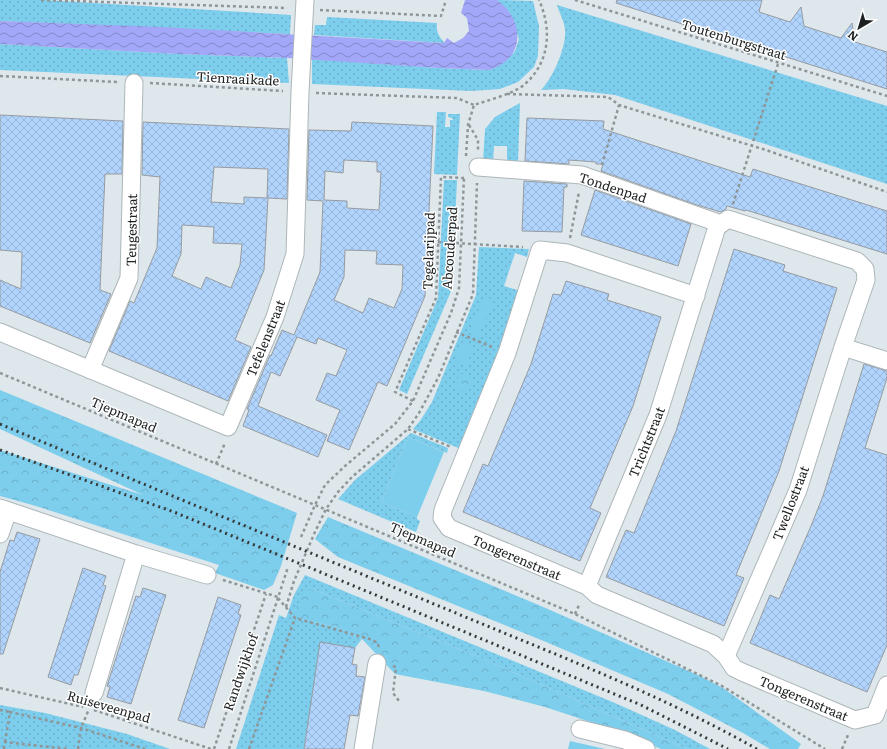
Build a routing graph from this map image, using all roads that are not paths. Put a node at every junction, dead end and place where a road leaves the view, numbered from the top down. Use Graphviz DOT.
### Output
graph roads {
  1 [pos="305,5"];
  2 [pos="134,83"];
  3 [pos="469,167"];
  4 [pos="725,222"];
  5 [pos="696,296"];
  6 [pos="0,332"];
  7 [pos="843,346"];
  8 [pos="887,361"];
  9 [pos="90,370"];
  10 [pos="4,509"];
  11 [pos="0,534"];
  12 [pos="136,554"];
  13 [pos="206,575"];
  14 [pos="587,586"];
  15 [pos="726,656"];
  16 [pos="377,663"];
  17 [pos="887,686"];
  18 [pos="91,701"];
  19 [pos="580,729"];
  20 [pos="363,749"];
  21 [pos="646,749"];
  1 -- 9 [label="street, Tefelenstraat"];
  2 -- 9 [label="street, Teugestraat"];
  3 -- 4 [label="street, Tondenpad"];
  4 -- 5 [label="street"];
  4 -- 7 [label="street, Tondenpad"];
  5 -- 14 [label="street, Trichtstraat"];
  5 -- 14 [label="street, Tongerenstraat"];
  6 -- 9 [label="street"];
  7 -- 8 [label="street"];
  7 -- 15 [label="street, Twellostraat"];
  10 -- 11 [label="street"];
  10 -- 12 [label="street"];
  12 -- 13 [label="street"];
  12 -- 18 [label="street"];
  14 -- 15 [label="street, Tongerenstraat"];
  15 -- 17 [label="street, Tongerenstraat"];
  16 -- 20 [label="street"];
  19 -- 21 [label="street"];
}
